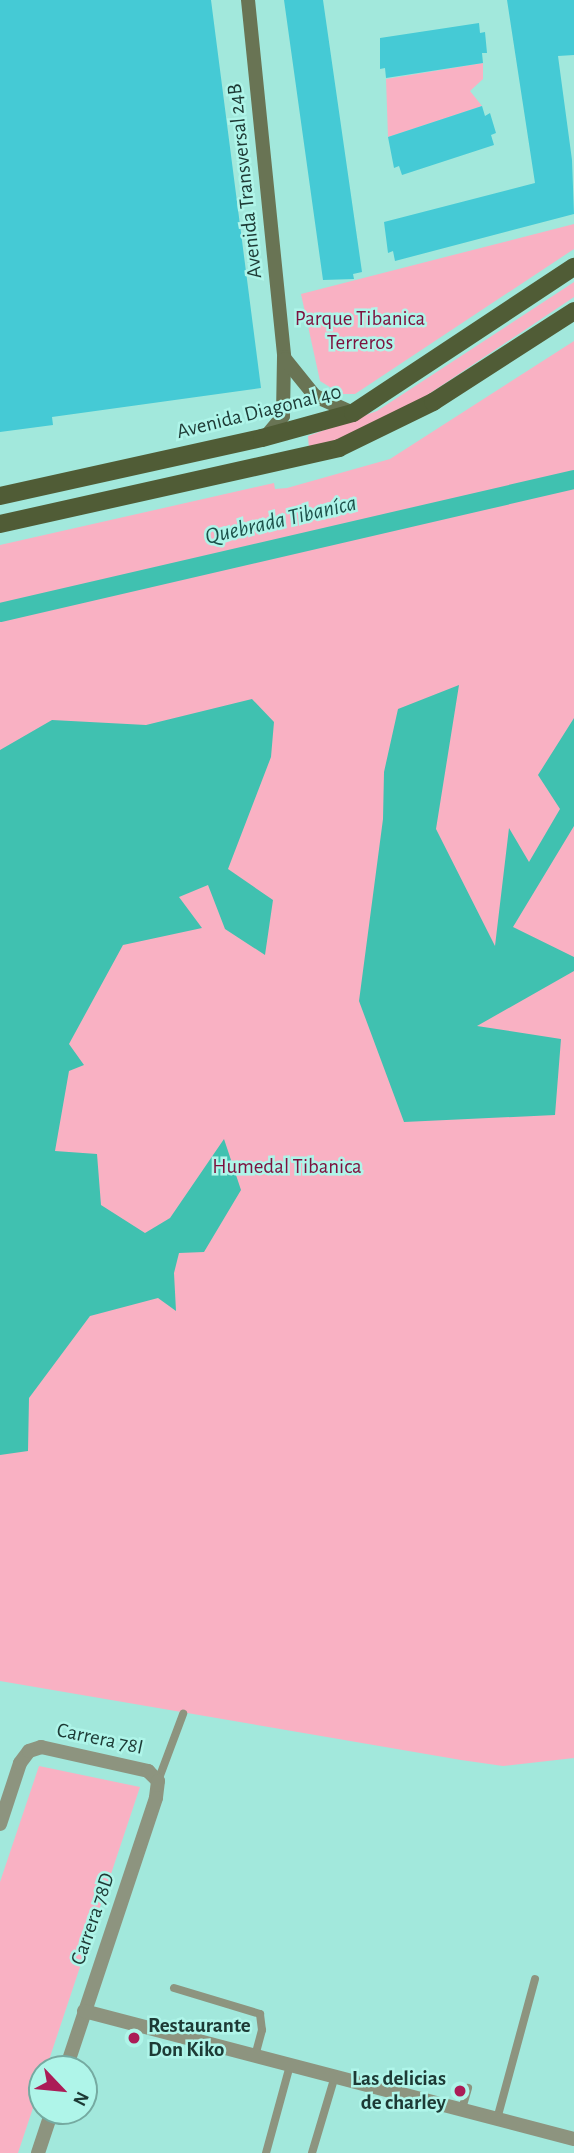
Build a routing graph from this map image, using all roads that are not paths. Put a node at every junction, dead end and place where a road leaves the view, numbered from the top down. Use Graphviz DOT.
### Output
graph roads {
  1 [pos="248,0"];
  2 [pos="574,267"];
  3 [pos="574,312"];
  4 [pos="284,357"];
  5 [pos="353,413"];
  6 [pos="262,438"];
  7 [pos="0,496"];
  8 [pos="0,524"];
  9 [pos="183,1714"];
  10 [pos="158,1782"];
  11 [pos="0,1824"];
  12 [pos="535,1979"];
  13 [pos="174,1988"];
  14 [pos="84,2011"];
  15 [pos="70,2055"];
  16 [pos="255,2056"];
  17 [pos="290,2065"];
  18 [pos="335,2076"];
  19 [pos="468,2088"];
  20 [pos="462,2109"];
  21 [pos="497,2119"];
  22 [pos="47,2125"];
  23 [pos="574,2139"];
  24 [pos="38,2153"];
  25 [pos="266,2153"];
  26 [pos="312,2153"];
  1 -- 4 [label="street, Avenida Transversal 24B"];
  2 -- 5 [label="main road, Avenida Diagonal 40"];
  3 -- 8 [label="main road"];
  4 -- 5 [label="street"];
  4 -- 6 [label="street, Avenida Transversal 24B"];
  5 -- 6 [label="main road, Avenida Diagonal 40"];
  6 -- 7 [label="main road, Avenida Diagonal 40"];
  9 -- 10 [label="lane"];
  10 -- 11 [label="street, Carrera 78I"];
  10 -- 14 [label="street, Carrera 78D"];
  12 -- 21 [label="lane"];
  13 -- 16 [label="lane"];
  14 -- 15 [label="street, Carrera 78D"];
  14 -- 16 [label="street"];
  16 -- 17 [label="street"];
  17 -- 18 [label="street"];
  17 -- 25 [label="lane"];
  18 -- 20 [label="street"];
  18 -- 26 [label="lane"];
  19 -- 20 [label="lane"];
  20 -- 21 [label="street"];
  21 -- 23 [label="street"];
  22 -- 24 [label="street"];
}
